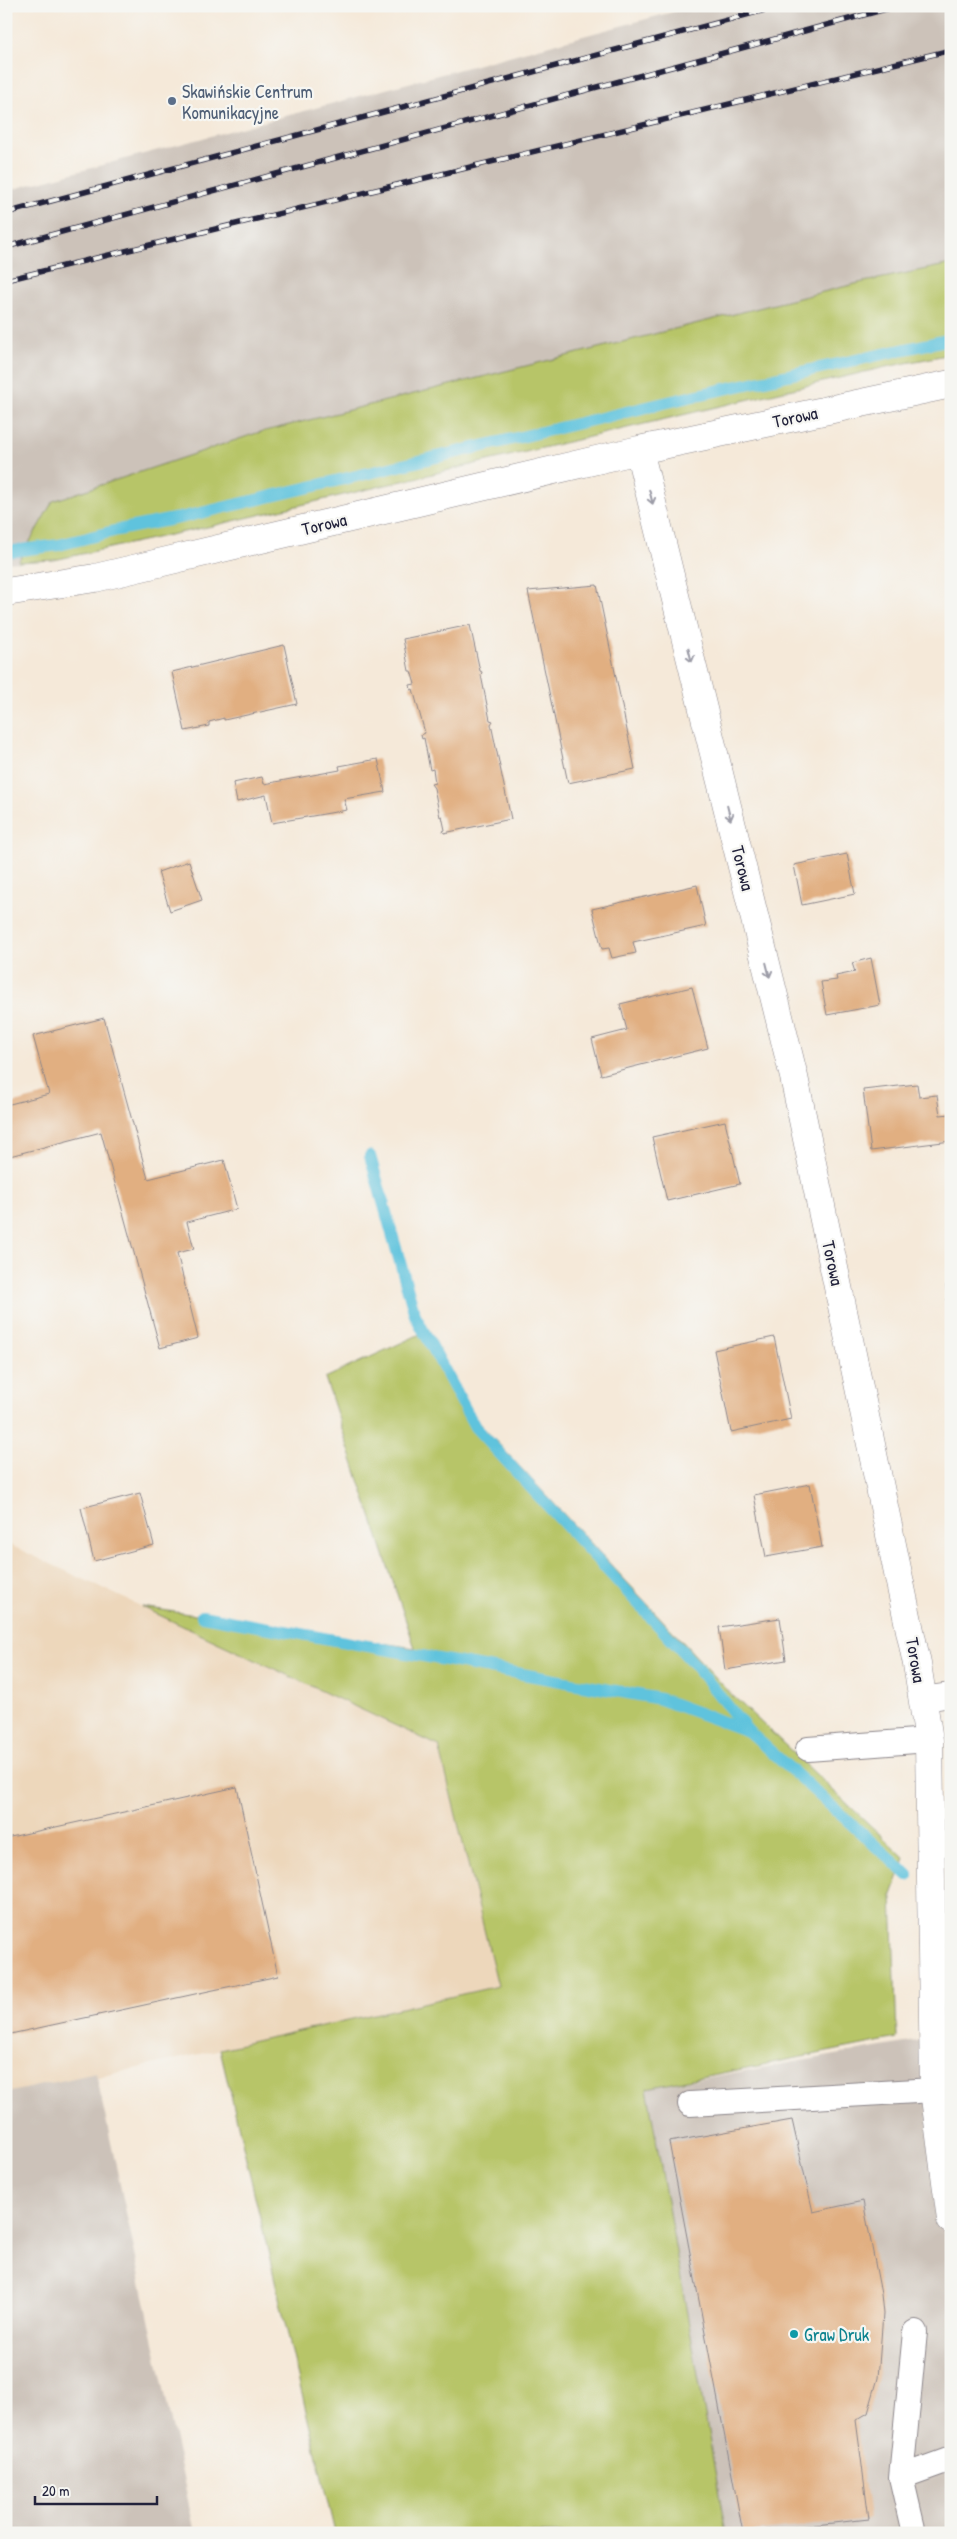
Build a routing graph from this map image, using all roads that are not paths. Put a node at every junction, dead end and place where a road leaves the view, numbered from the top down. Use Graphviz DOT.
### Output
graph roads {
  1 [pos="951,384"];
  2 [pos="640,450"];
  3 [pos="6,592"];
  4 [pos="951,1695"];
  5 [pos="923,1699"];
  6 [pos="929,1740"];
  7 [pos="808,1749"];
  8 [pos="940,1844"];
  9 [pos="942,2090"];
  10 [pos="690,2104"];
  11 [pos="951,2220"];
  12 [pos="915,2332"];
  13 [pos="951,2460"];
  14 [pos="900,2478"];
  15 [pos="914,2533"];
  1 -- 2 [label="street, Torowa"];
  2 -- 3 [label="street, Torowa"];
  2 -- 5 [label="street, Torowa, one-way"];
  4 -- 5 [label="lane"];
  5 -- 6 [label="street, Torowa"];
  6 -- 7 [label="lane"];
  6 -- 8 [label="street, Torowa"];
  8 -- 9 [label="street, Torowa"];
  9 -- 10 [label="lane"];
  9 -- 11 [label="street, Torowa"];
  12 -- 14 [label="lane"];
  13 -- 14 [label="lane"];
  14 -- 15 [label="lane"];
}
